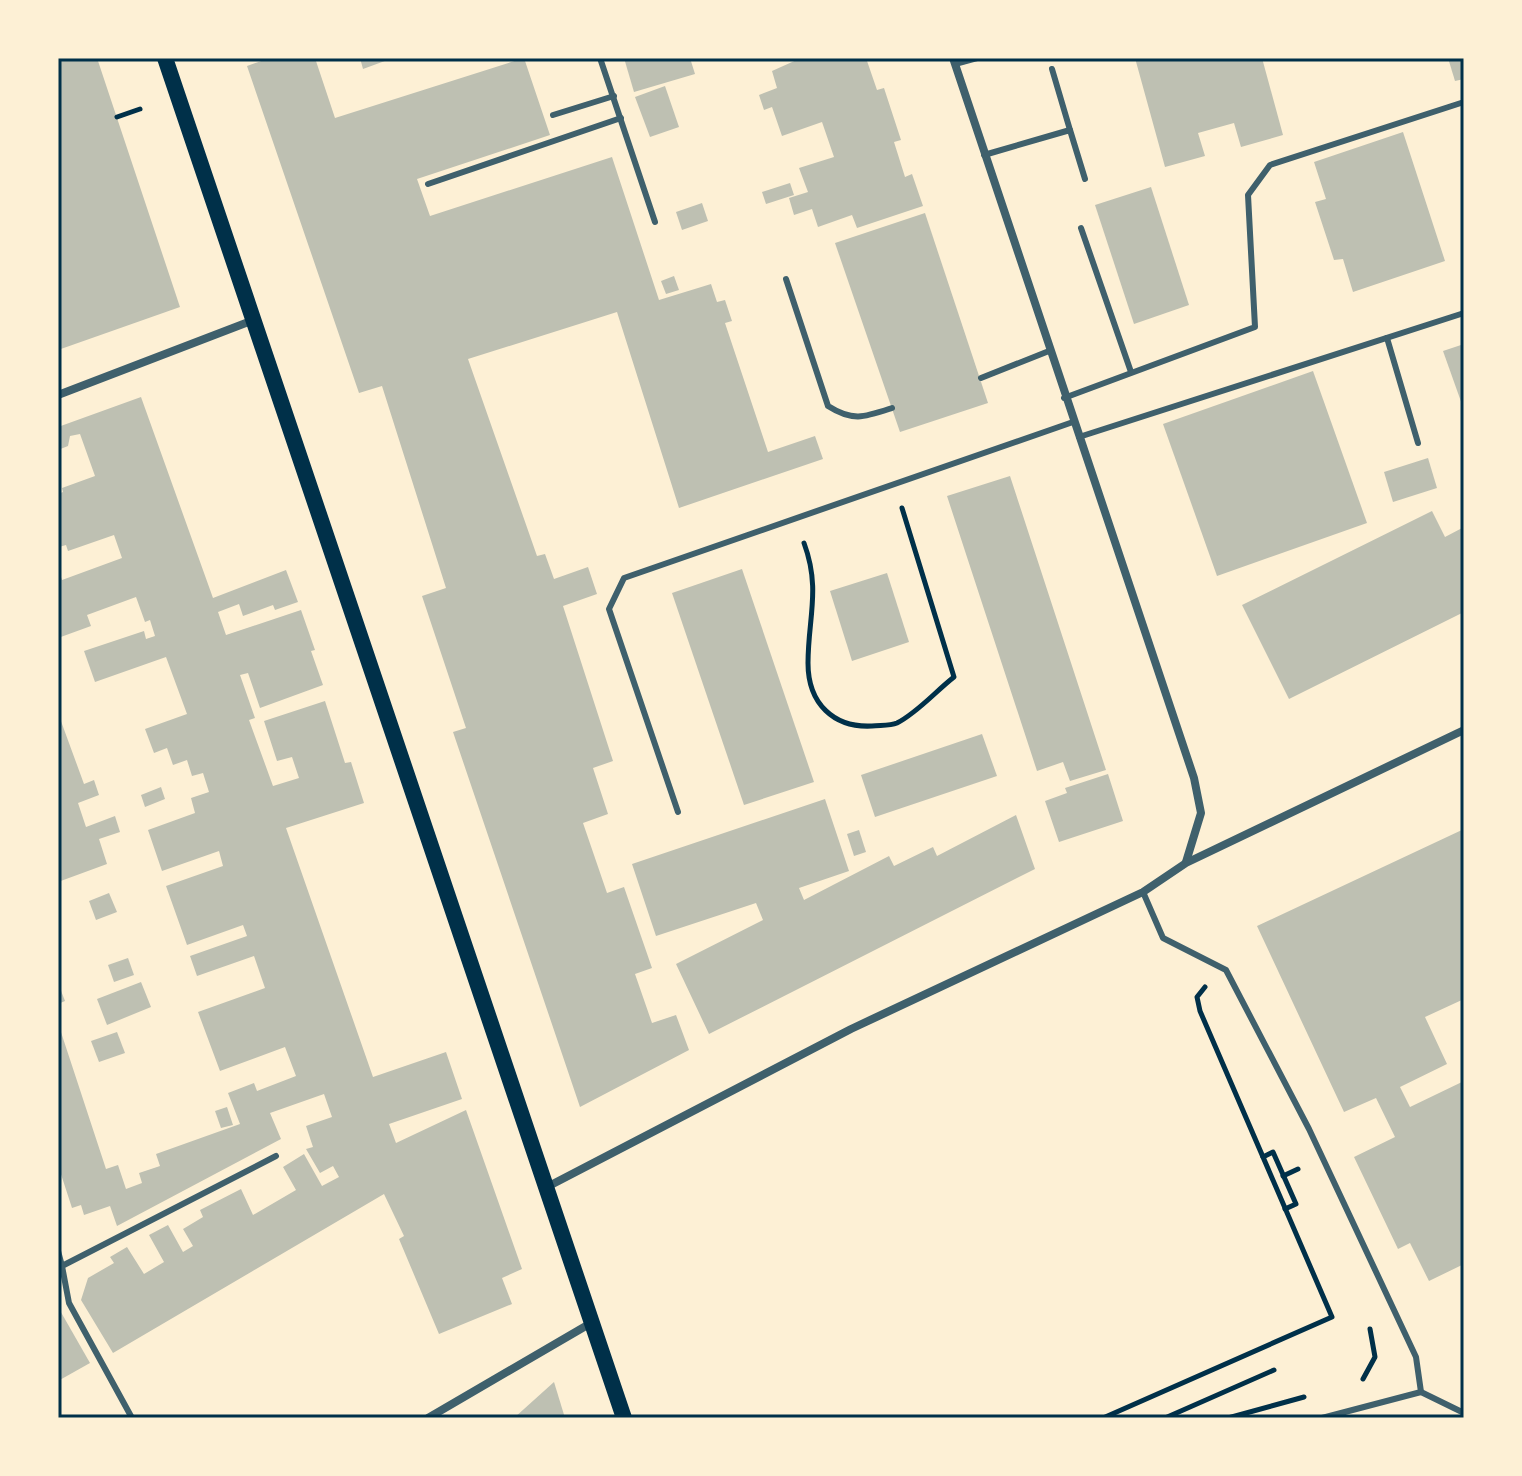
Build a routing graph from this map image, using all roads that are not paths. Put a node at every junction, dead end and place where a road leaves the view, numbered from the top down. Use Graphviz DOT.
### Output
graph roads {
  1 [pos="165,58"];
  2 [pos="600,58"];
  3 [pos="977,58"];
  4 [pos="954,61"];
  5 [pos="1052,69"];
  6 [pos="614,96"];
  7 [pos="1464,102"];
  8 [pos="553,115"];
  9 [pos="621,118"];
  10 [pos="1070,130"];
  11 [pos="984,155"];
  12 [pos="1085,179"];
  13 [pos="428,184"];
  14 [pos="655,222"];
  15 [pos="1081,228"];
  16 [pos="786,279"];
  17 [pos="1464,313"];
  18 [pos="251,321"];
  19 [pos="1387,338"];
  20 [pos="1049,351"];
  21 [pos="1131,372"];
  22 [pos="981,378"];
  23 [pos="58,395"];
  24 [pos="1064,398"];
  25 [pos="892,408"];
  26 [pos="1073,422"];
  27 [pos="1078,437"];
  28 [pos="1418,443"];
  29 [pos="1464,730"];
  30 [pos="678,812"];
  31 [pos="1186,863"];
  32 [pos="1143,892"];
  33 [pos="276,1156"];
  34 [pos="545,1188"];
  35 [pos="58,1251"];
  36 [pos="60,1264"];
  37 [pos="591,1323"];
  38 [pos="1421,1392"];
  39 [pos="1464,1413"];
  40 [pos="132,1418"];
  41 [pos="428,1418"];
  42 [pos="624,1418"];
  43 [pos="1322,1418"];
  1 -- 18 [label="main road"];
  2 -- 6 [label="lane"];
  3 -- 4 [label="lane"];
  4 -- 11 [label="street"];
  5 -- 10 [label="lane"];
  6 -- 8 [label="lane"];
  6 -- 9 [label="lane"];
  7 -- 21 [label="lane"];
  9 -- 13 [label="lane"];
  9 -- 14 [label="lane"];
  10 -- 11 [label="lane"];
  10 -- 12 [label="lane"];
  11 -- 20 [label="street"];
  15 -- 21 [label="lane"];
  16 -- 25 [label="lane"];
  17 -- 19 [label="lane"];
  18 -- 23 [label="street"];
  18 -- 34 [label="main road"];
  19 -- 27 [label="lane"];
  19 -- 28 [label="lane"];
  20 -- 22 [label="lane"];
  20 -- 24 [label="street"];
  21 -- 24 [label="lane"];
  24 -- 26 [label="street"];
  26 -- 27 [label="street"];
  26 -- 30 [label="lane"];
  27 -- 31 [label="street"];
  29 -- 31 [label="street"];
  31 -- 32 [label="street"];
  32 -- 34 [label="street"];
  32 -- 38 [label="lane"];
  33 -- 36 [label="lane"];
  34 -- 37 [label="main road"];
  35 -- 36 [label="lane"];
  36 -- 40 [label="lane"];
  37 -- 41 [label="street"];
  37 -- 42 [label="main road"];
  38 -- 39 [label="lane"];
  38 -- 43 [label="lane"];
}
